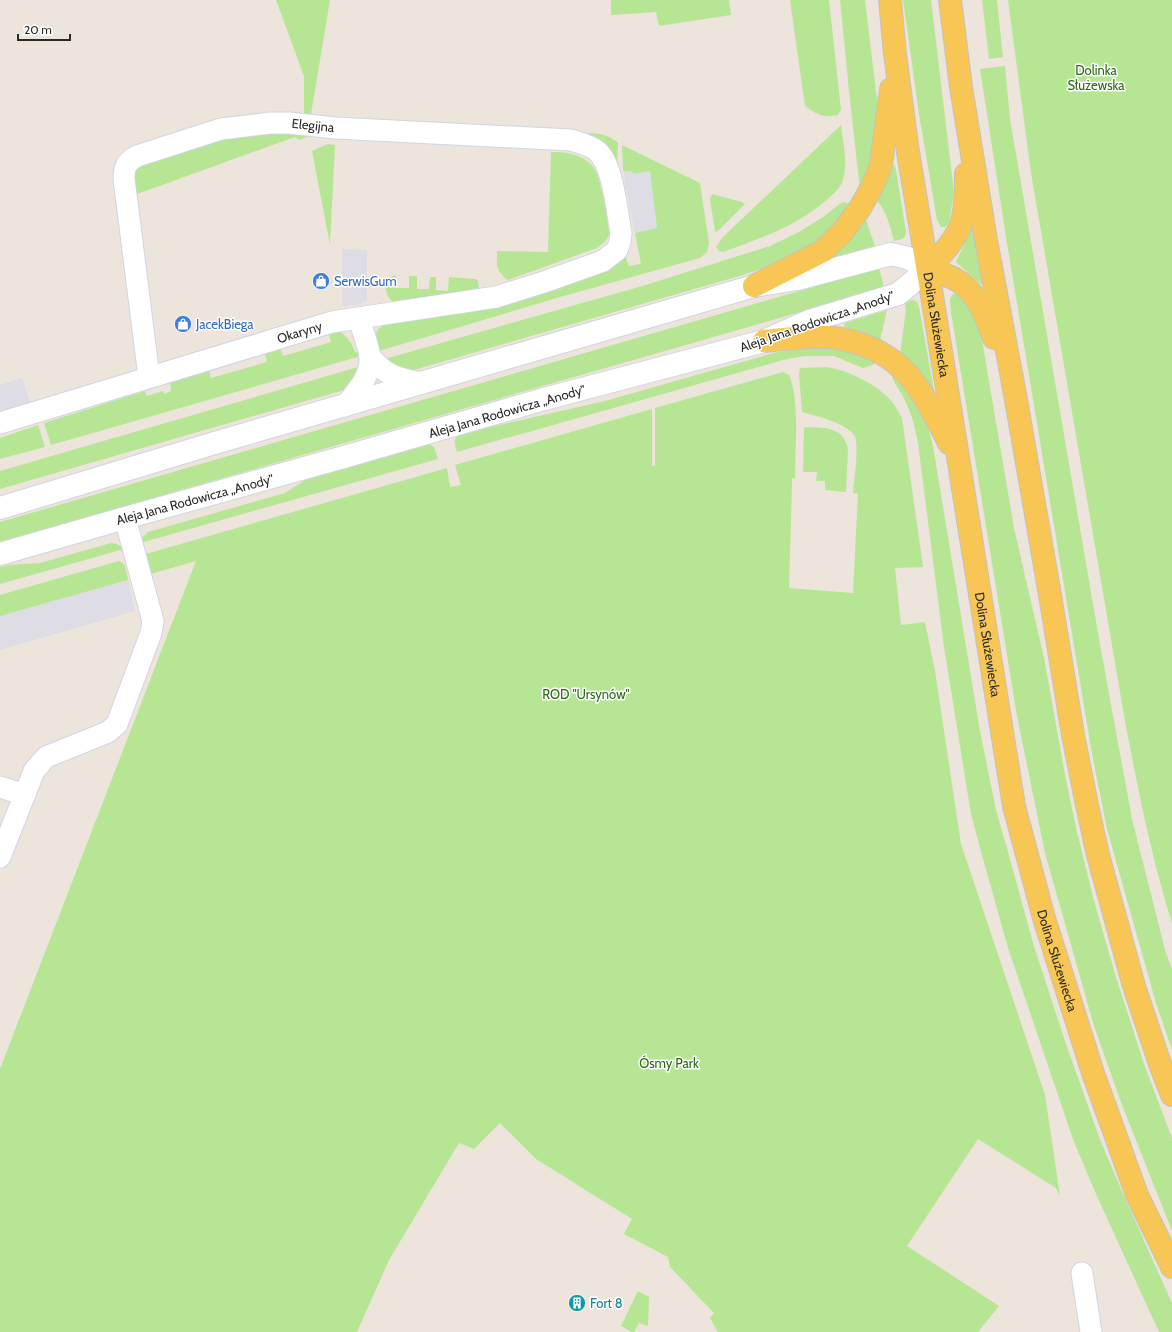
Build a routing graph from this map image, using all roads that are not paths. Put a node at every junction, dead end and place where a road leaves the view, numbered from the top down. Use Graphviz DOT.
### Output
graph roads {
  1 [pos="890,0"];
  2 [pos="950,0"];
  3 [pos="895,54"];
  4 [pos="968,133"];
  5 [pos="603,261"];
  6 [pos="928,269"];
  7 [pos="754,286"];
  8 [pos="359,319"];
  9 [pos="764,341"];
  10 [pos="370,357"];
  11 [pos="149,377"];
  12 [pos="422,383"];
  13 [pos="1014,394"];
  14 [pos="345,406"];
  15 [pos="0,423"];
  16 [pos="958,460"];
  17 [pos="0,508"];
  18 [pos="125,518"];
  19 [pos="0,554"];
  20 [pos="0,787"];
  21 [pos="24,795"];
  22 [pos="0,857"];
  23 [pos="1172,1095"];
  24 [pos="1172,1267"];
  25 [pos="1082,1273"];
  26 [pos="1091,1332"];
  1 -- 3 [label="main road, Dolina Służewiecka"];
  2 -- 4 [label="main road"];
  3 -- 6 [label="main road, Dolina Służewiecka"];
  3 -- 7 [label="main road"];
  4 -- 6 [label="main road"];
  4 -- 13 [label="main road"];
  5 -- 8 [label="street, Okaryny"];
  5 -- 11 [label="street, Elegijna"];
  6 -- 7 [label="main road"];
  6 -- 9 [label="main road, Aleja Jana Rodowicza „Anody”"];
  6 -- 13 [label="main road"];
  6 -- 16 [label="main road, Dolina Służewiecka"];
  7 -- 12 [label="main road"];
  8 -- 10 [label="street"];
  8 -- 11 [label="street, Okaryny"];
  9 -- 16 [label="main road"];
  9 -- 18 [label="main road, Aleja Jana Rodowicza „Anody”"];
  10 -- 12 [label="street"];
  10 -- 14 [label="street"];
  11 -- 15 [label="street, Okaryny"];
  12 -- 14 [label="main road"];
  13 -- 23 [label="main road"];
  14 -- 17 [label="main road"];
  16 -- 24 [label="main road, Dolina Służewiecka"];
  18 -- 19 [label="main road, Aleja Jana Rodowicza „Anody”"];
  18 -- 21 [label="street"];
  20 -- 21 [label="street"];
  21 -- 22 [label="street"];
  25 -- 26 [label="street"];
}
